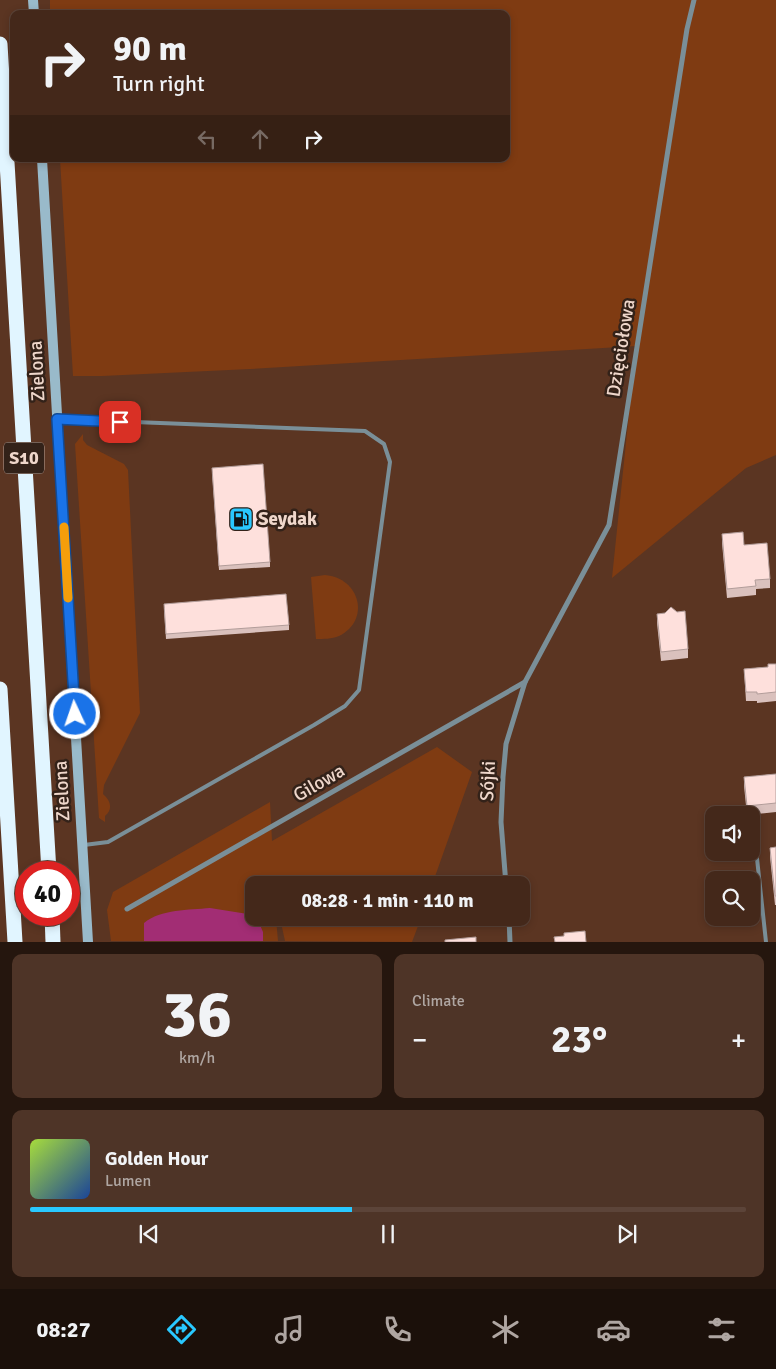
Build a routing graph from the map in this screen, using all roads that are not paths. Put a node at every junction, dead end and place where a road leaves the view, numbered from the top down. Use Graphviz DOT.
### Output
graph roads {
  1 [pos="694,0"];
  2 [pos="0,44"];
  3 [pos="42,162"];
  4 [pos="57,419"];
  5 [pos="525,682"];
  6 [pos="0,689"];
  7 [pos="82,845"];
  8 [pos="48,861"];
  9 [pos="757,861"];
  10 [pos="505,876"];
  11 [pos="127,909"];
  12 [pos="52,926"];
  13 [pos="509,926"];
  14 [pos="15,942"];
  15 [pos="53,942"];
  16 [pos="88,942"];
  17 [pos="510,942"];
  18 [pos="766,942"];
  1 -- 5 [label="street, Dzięciołowa"];
  2 -- 8 [label="highway, S10"];
  3 -- 4 [label="street, Zielona"];
  4 -- 7 [label="street, Zielona"];
  4 -- 7 [label="lane"];
  5 -- 10 [label="street, Sójki"];
  5 -- 11 [label="street, Gilowa"];
  6 -- 14 [label="highway"];
  7 -- 16 [label="street, Zielona"];
  9 -- 18 [label="lane"];
  12 -- 15 [label="highway"];
  13 -- 17 [label="street"];
}
